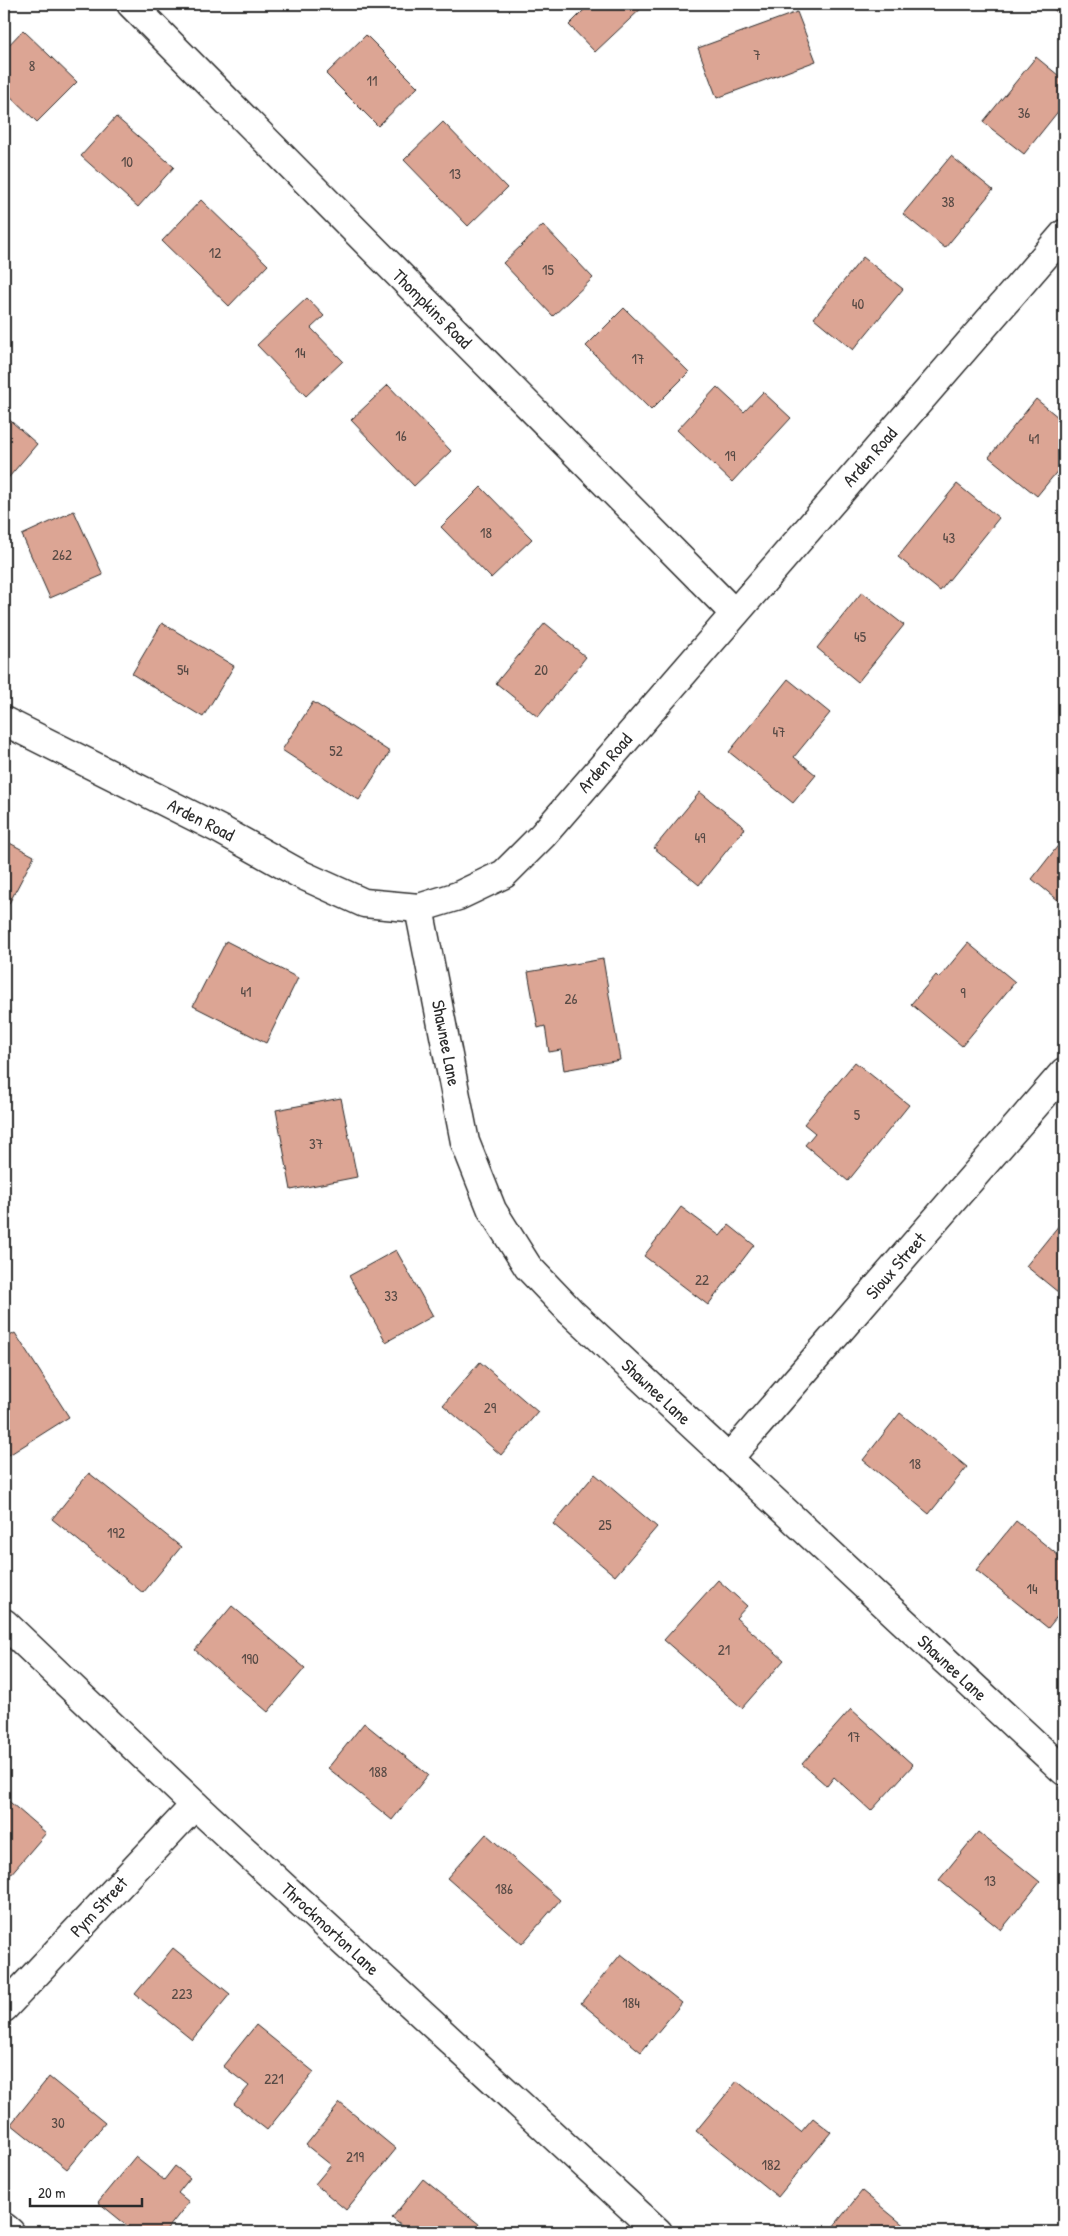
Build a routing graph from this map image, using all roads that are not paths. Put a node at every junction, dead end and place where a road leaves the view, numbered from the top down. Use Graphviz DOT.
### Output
graph roads {
  1 [pos="131,4"];
  2 [pos="1064,234"];
  3 [pos="734,613"];
  4 [pos="4,721"];
  5 [pos="419,908"];
  6 [pos="1064,1072"];
  7 [pos="728,1459"];
  8 [pos="4,1623"];
  9 [pos="1064,1771"];
  10 [pos="195,1805"];
  11 [pos="4,2008"];
  12 [pos="4,2227"];
  13 [pos="10,2232"];
  14 [pos="658,2232"];
  1 -- 3 [label="street, Thompkins Road"];
  2 -- 3 [label="street, Arden Road"];
  3 -- 5 [label="street, Arden Road"];
  4 -- 5 [label="street, Arden Road"];
  5 -- 7 [label="street, Shawnee Lane"];
  6 -- 7 [label="street, Sioux Street"];
  7 -- 9 [label="street, Shawnee Lane"];
  8 -- 10 [label="street, Throckmorton Lane"];
  10 -- 11 [label="street, Pym Street"];
  10 -- 14 [label="street, Throckmorton Lane"];
  12 -- 13 [label="street"];
}
